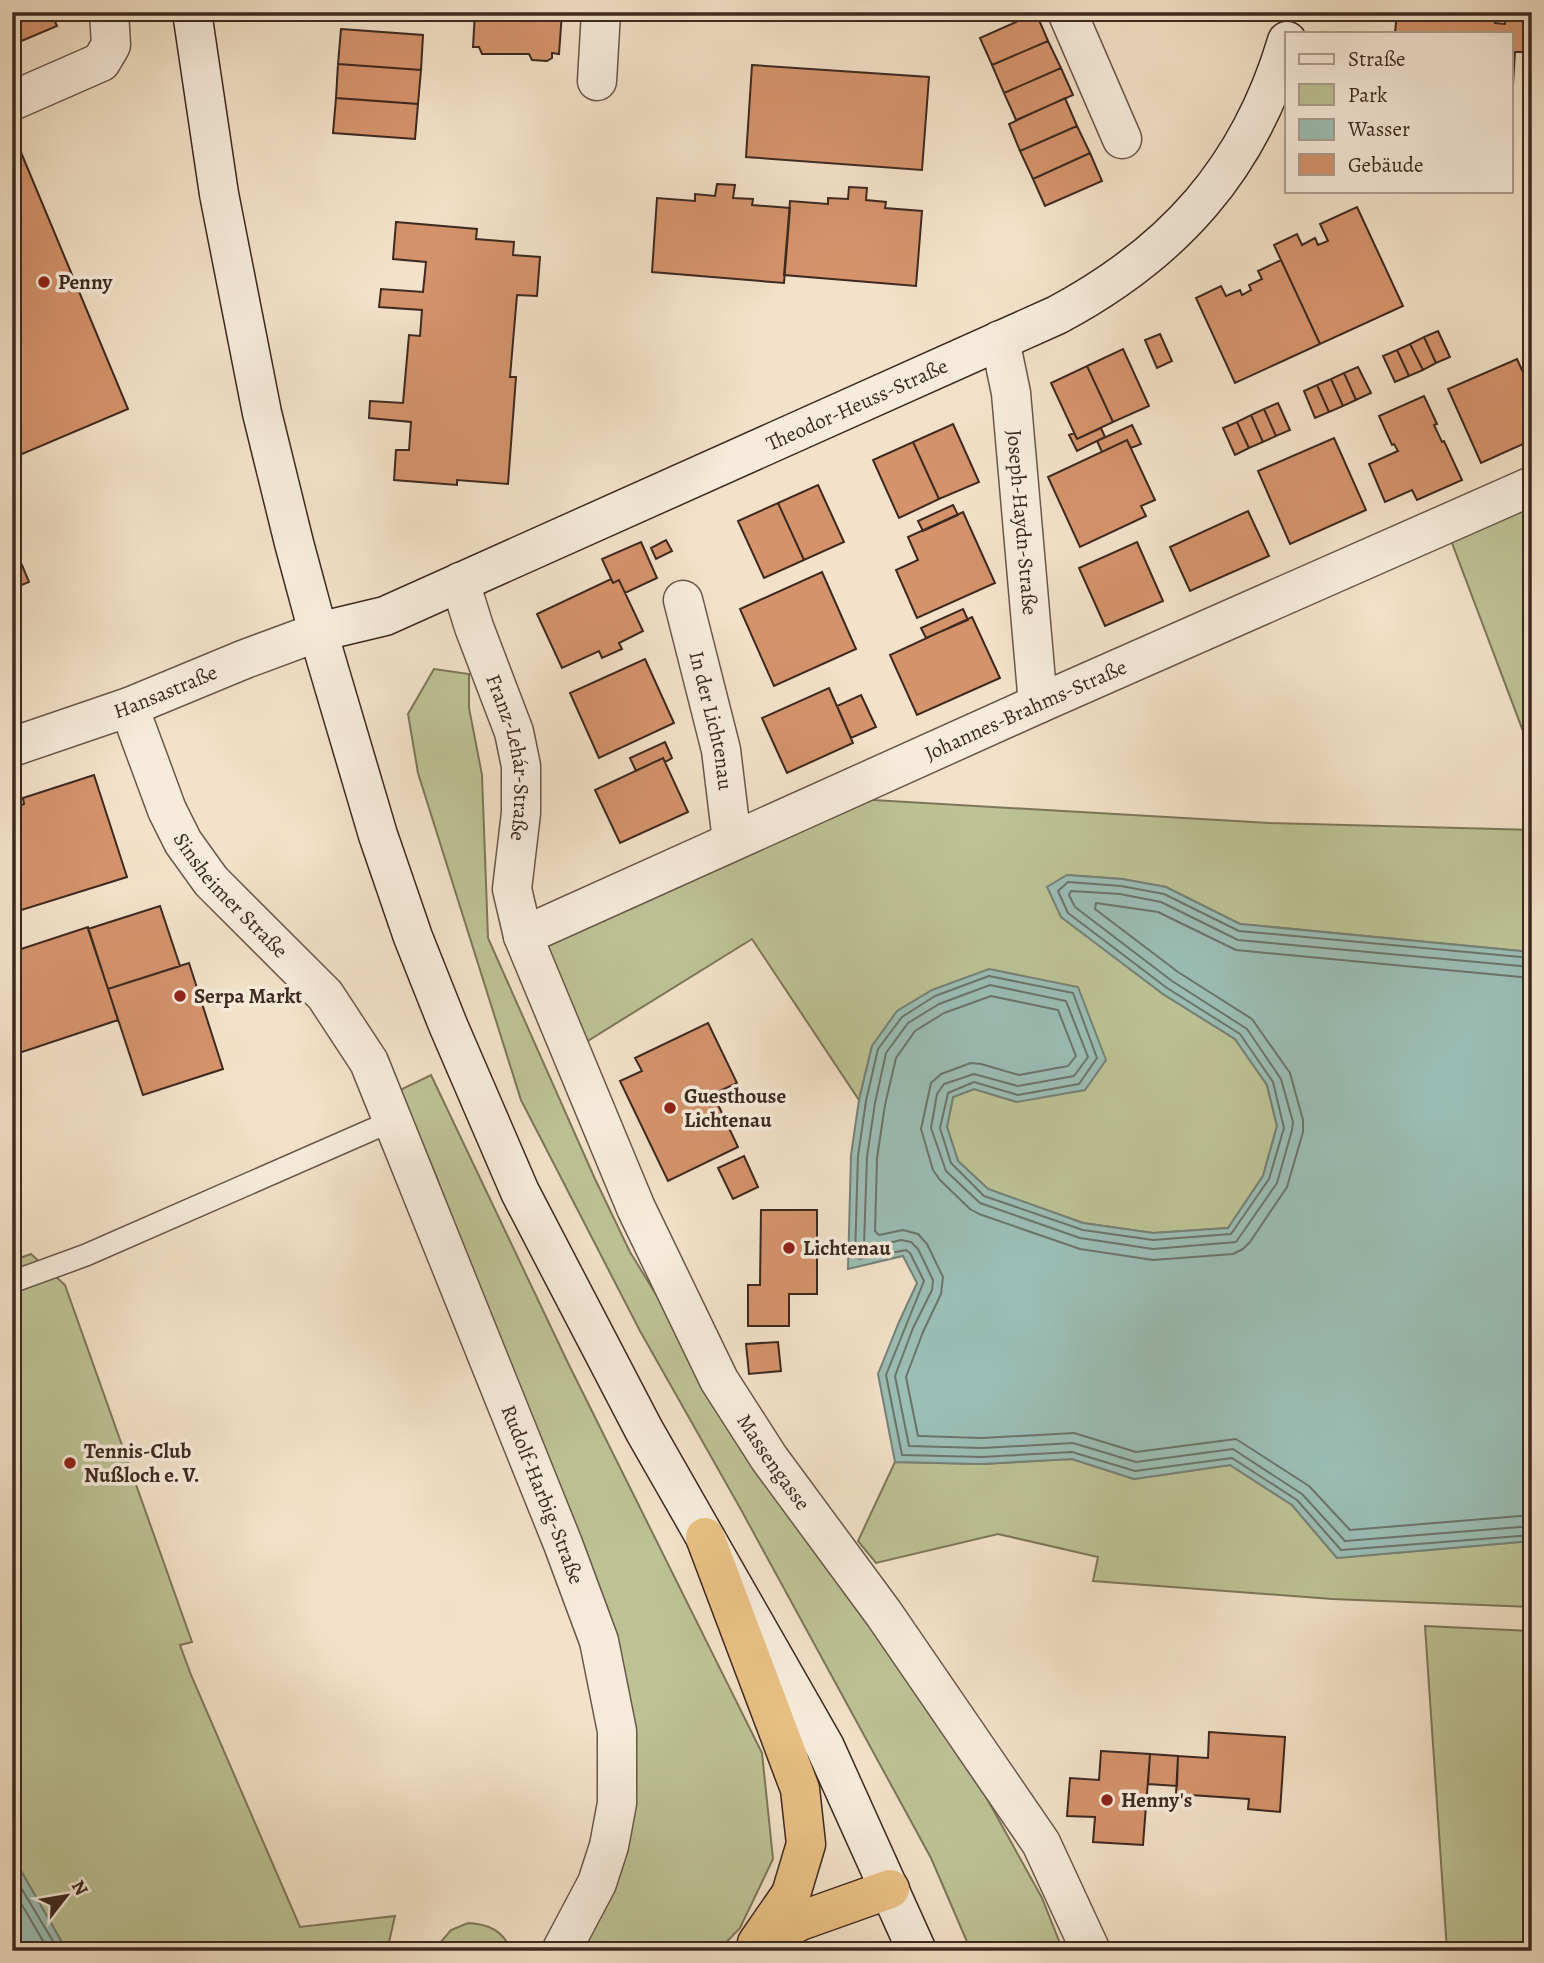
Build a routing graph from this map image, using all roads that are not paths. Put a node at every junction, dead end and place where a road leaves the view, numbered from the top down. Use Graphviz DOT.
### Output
graph roads {
  1 [pos="109,12"];
  2 [pos="192,12"];
  3 [pos="601,12"];
  4 [pos="1067,12"];
  5 [pos="1294,12"];
  6 [pos="1289,32"];
  7 [pos="1285,47"];
  8 [pos="597,81"];
  9 [pos="12,101"];
  10 [pos="1122,139"];
  11 [pos="1000,340"];
  12 [pos="1532,486"];
  13 [pos="460,582"];
  14 [pos="683,600"];
  15 [pos="318,632"];
  16 [pos="1038,704"];
  17 [pos="129,708"];
  18 [pos="12,747"];
  19 [pos="732,841"];
  20 [pos="523,936"];
  21 [pos="369,1062"];
  22 [pos="394,1120"];
  23 [pos="12,1282"];
  24 [pos="705,1537"];
  25 [pos="890,1889"];
  26 [pos="752,1947"];
  27 [pos="561,1951"];
  28 [pos="917,1951"];
  29 [pos="1091,1951"];
  1 -- 9 [label="street"];
  2 -- 15 [label="street"];
  3 -- 8 [label="street"];
  4 -- 10 [label="street"];
  5 -- 6 [label="street"];
  7 -- 11 [label="street, Theodor-Heuss-Straße"];
  11 -- 13 [label="street, Theodor-Heuss-Straße"];
  11 -- 16 [label="street, Joseph-Haydn-Straße"];
  12 -- 16 [label="street, Johannes-Brahms-Straße"];
  13 -- 15 [label="street, Theodor-Heuss-Straße"];
  13 -- 20 [label="street, Franz-Lehár-Straße"];
  14 -- 19 [label="street, In der Lichtenau"];
  15 -- 17 [label="street, Hansastraße"];
  15 -- 24 [label="street"];
  16 -- 19 [label="street, Johannes-Brahms-Straße"];
  17 -- 18 [label="street, Hansastraße"];
  17 -- 21 [label="street, Sinsheimer Straße"];
  19 -- 20 [label="street, Johannes-Brahms-Straße"];
  20 -- 29 [label="street, Massengasse"];
  21 -- 22 [label="street, Rudolf-Harbig-Straße"];
  22 -- 23 [label="lane"];
  22 -- 27 [label="street, Rudolf-Harbig-Straße"];
  24 -- 25 [label="street"];
  24 -- 26 [label="highway"];
  25 -- 26 [label="highway"];
  25 -- 28 [label="street"];
}
